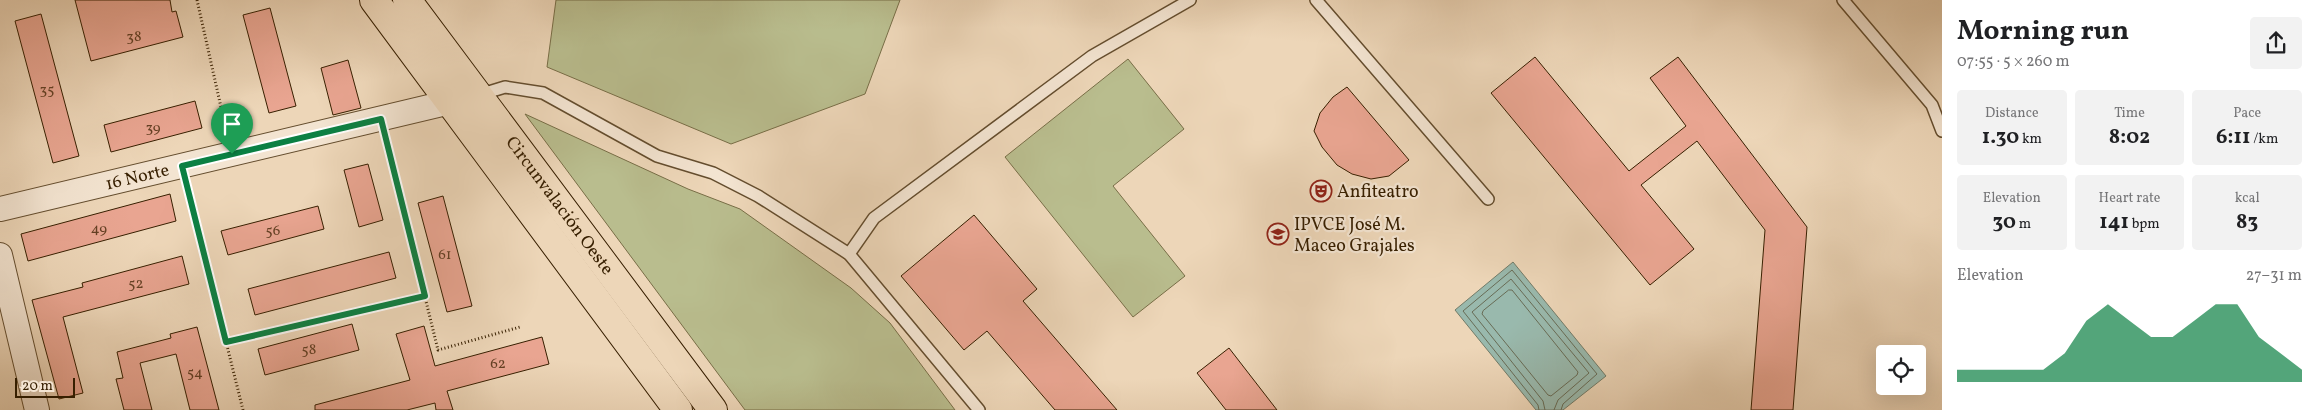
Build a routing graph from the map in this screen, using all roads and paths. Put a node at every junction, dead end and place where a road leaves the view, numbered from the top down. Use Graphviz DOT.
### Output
graph roads {
  1 [pos="197,0"];
  2 [pos="374,0"];
  3 [pos="407,0"];
  4 [pos="1190,0"];
  5 [pos="1316,0"];
  6 [pos="1843,0"];
  7 [pos="478,96"];
  8 [pos="450,102"];
  9 [pos="381,119"];
  10 [pos="1942,130"];
  11 [pos="232,154"];
  12 [pos="182,166"];
  13 [pos="1488,199"];
  14 [pos="0,209"];
  15 [pos="849,254"];
  16 [pos="0,255"];
  17 [pos="425,296"];
  18 [pos="520,327"];
  19 [pos="226,342"];
  20 [pos="37,410"];
  21 [pos="243,410"];
  22 [pos="678,410"];
  23 [pos="712,410"];
  24 [pos="979,410"];
  1 -- 11 [label="path"];
  2 -- 8 [label="main road, Circunvalación Oeste"];
  3 -- 7 [label="main road, Circunvalación Oeste"];
  4 -- 15 [label="lane"];
  5 -- 13 [label="lane"];
  6 -- 10 [label="lane"];
  7 -- 8 [label="street, 16 Norte"];
  7 -- 15 [label="lane"];
  7 -- 23 [label="main road, Circunvalación Oeste"];
  8 -- 9 [label="street, 16 Norte"];
  8 -- 22 [label="main road, Circunvalación Oeste"];
  9 -- 11 [label="street, 16 Norte"];
  9 -- 17 [label="path"];
  11 -- 12 [label="street, 16 Norte"];
  12 -- 14 [label="street, 16 Norte"];
  12 -- 19 [label="path"];
  15 -- 24 [label="lane"];
  16 -- 20 [label="street"];
  17 -- 18 [label="path"];
  17 -- 19 [label="path"];
  19 -- 21 [label="path"];
}
